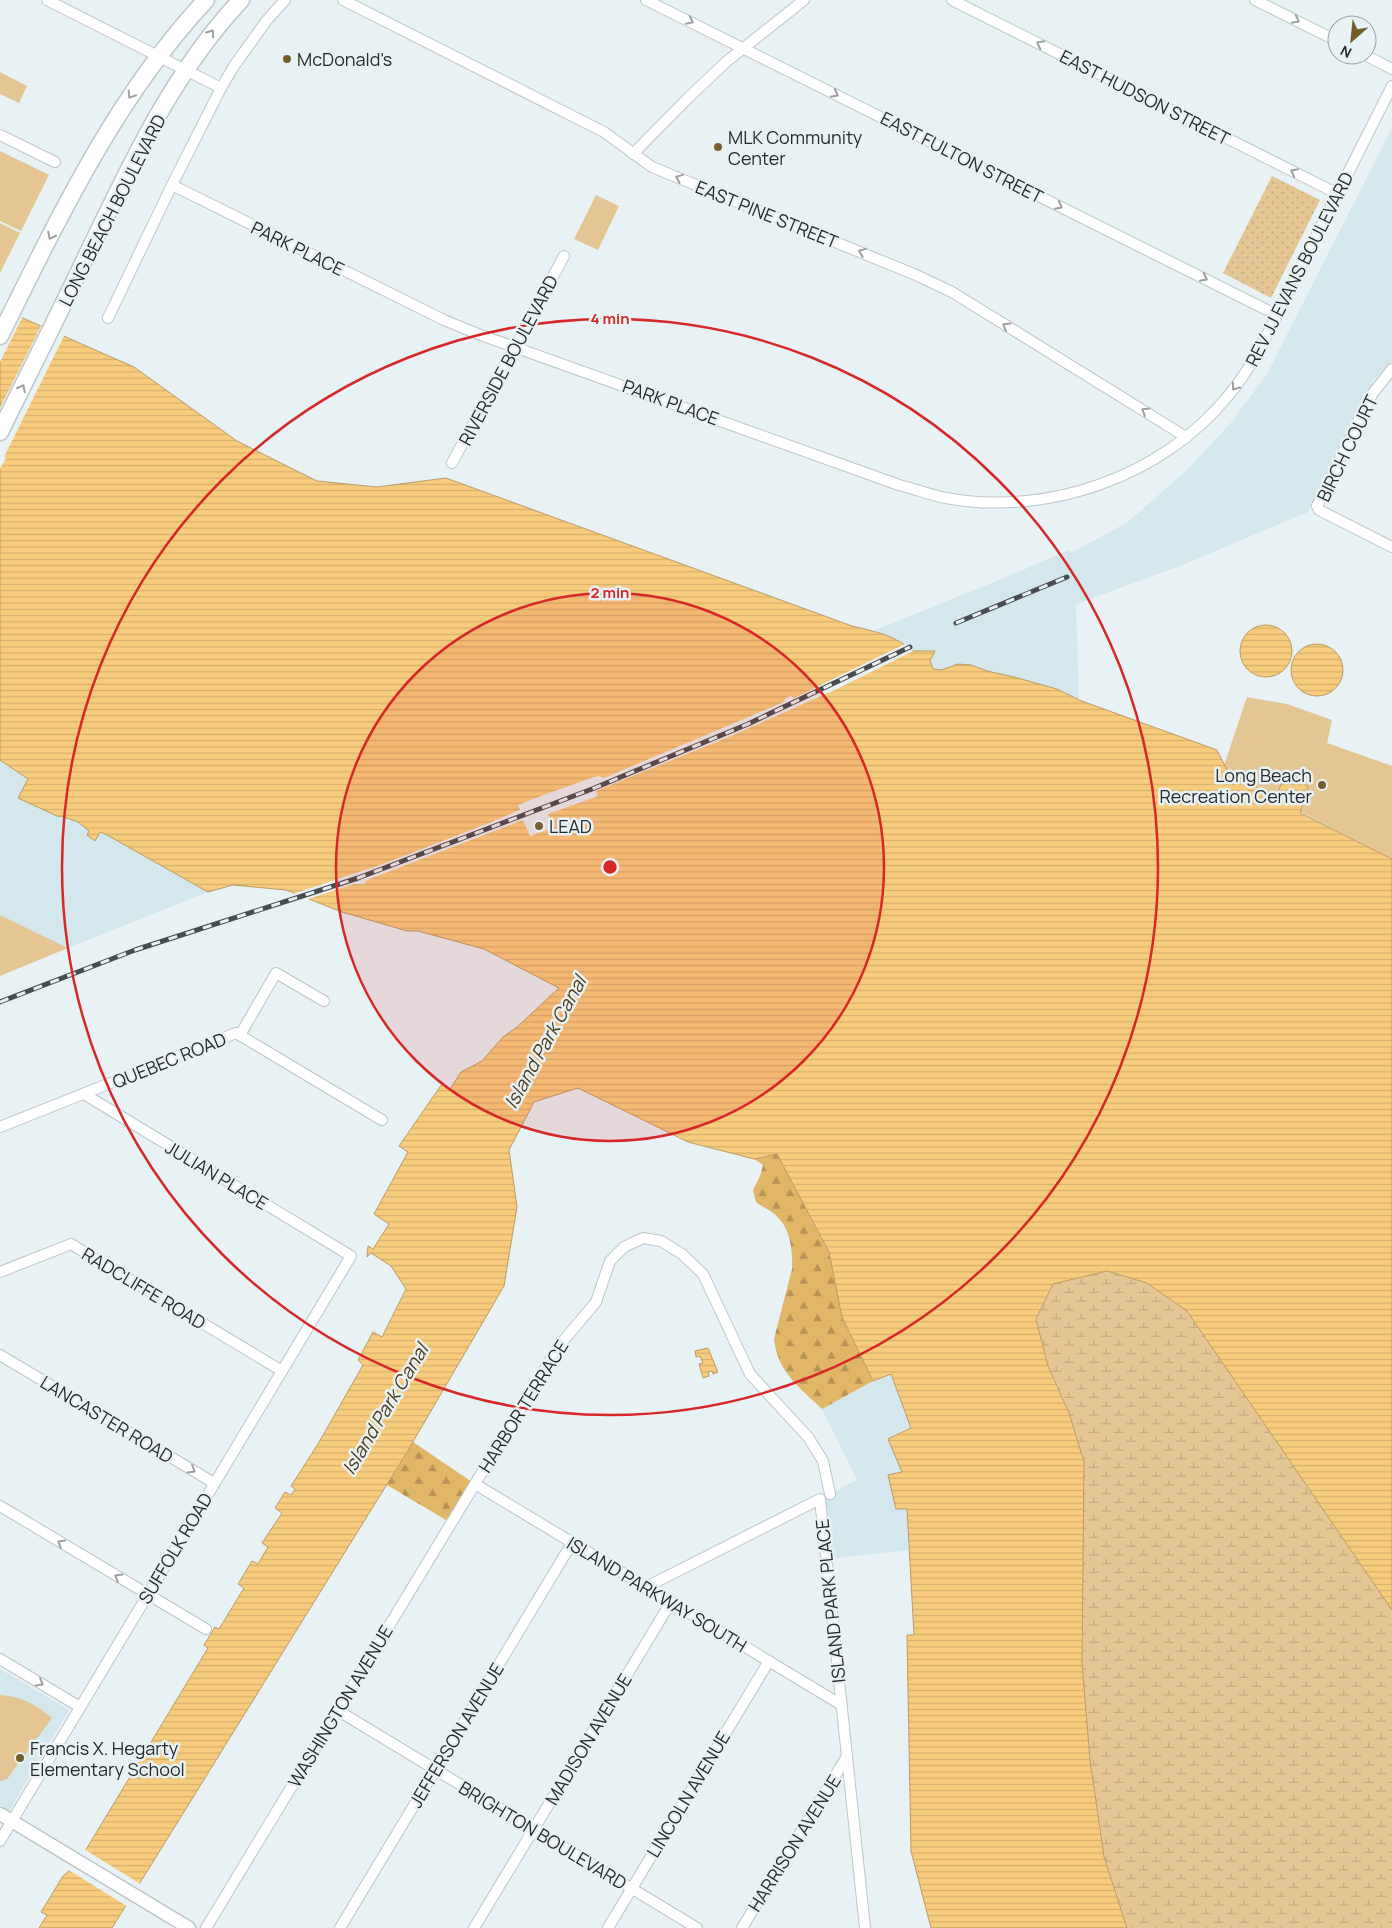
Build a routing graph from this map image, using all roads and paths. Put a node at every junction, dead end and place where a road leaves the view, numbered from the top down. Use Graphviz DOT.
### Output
graph roads {
  1 [pos="47,0"];
  2 [pos="206,0"];
  3 [pos="241,0"];
  4 [pos="285,0"];
  5 [pos="343,0"];
  6 [pos="646,0"];
  7 [pos="804,0"];
  8 [pos="952,0"];
  9 [pos="1255,0"];
  10 [pos="1327,36"];
  11 [pos="744,48"];
  12 [pos="160,56"];
  13 [pos="1377,61"];
  14 [pos="1392,69"];
  15 [pos="186,70"];
  16 [pos="1392,86"];
  17 [pos="221,88"];
  18 [pos="0,135"];
  19 [pos="633,154"];
  20 [pos="55,162"];
  21 [pos="172,185"];
  22 [pos="1338,194"];
  23 [pos="564,256"];
  24 [pos="1277,315"];
  25 [pos="108,318"];
  26 [pos="0,336"];
  27 [pos="515,346"];
  28 [pos="1392,369"];
  29 [pos="0,432"];
  30 [pos="1186,437"];
  31 [pos="452,463"];
  32 [pos="1392,546"];
  33 [pos="324,1001"];
  34 [pos="240,1036"];
  35 [pos="84,1094"];
  36 [pos="382,1120"];
  37 [pos="0,1127"];
  38 [pos="351,1256"];
  39 [pos="0,1272"];
  40 [pos="0,1355"];
  41 [pos="282,1371"];
  42 [pos="214,1483"];
  43 [pos="475,1484"];
  44 [pos="830,1494"];
  45 [pos="0,1506"];
  46 [pos="572,1542"];
  47 [pos="646,1587"];
  48 [pos="148,1594"];
  49 [pos="671,1602"];
  50 [pos="206,1630"];
  51 [pos="0,1659"];
  52 [pos="769,1661"];
  53 [pos="840,1704"];
  54 [pos="80,1707"];
  55 [pos="337,1710"];
  56 [pos="846,1758"];
  57 [pos="435,1769"];
  58 [pos="0,1814"];
  59 [pos="12,1821"];
  60 [pos="534,1829"];
  61 [pos="0,1840"];
  62 [pos="632,1888"];
  63 [pos="189,1928"];
  64 [pos="206,1928"];
  65 [pos="340,1928"];
  66 [pos="474,1928"];
  67 [pos="608,1928"];
  68 [pos="697,1928"];
  69 [pos="742,1928"];
  70 [pos="865,1928"];
  1 -- 12 [label="street"];
  2 -- 12 [label="main road, LONG BEACH BOULEVARD"];
  15 -- 3 [label="main road, LONG BEACH BOULEVARD, one-way"];
  4 -- 17 [label="street"];
  5 -- 19 [label="street, EAST PINE STREET"];
  6 -- 11 [label="street, EAST FULTON STREET, one-way"];
  7 -- 11 [label="street"];
  22 -- 8 [label="street, EAST HUDSON STREET, one-way"];
  9 -- 10 [label="street, one-way"];
  11 -- 19 [label="street"];
  11 -- 24 [label="street, EAST FULTON STREET, one-way"];
  12 -- 15 [label="street"];
  12 -- 26 [label="main road, LONG BEACH BOULEVARD, one-way"];
  13 -- 14 [label="street"];
  15 -- 17 [label="street"];
  29 -- 15 [label="main road, LONG BEACH BOULEVARD, one-way"];
  16 -- 22 [label="street, REV JJ EVANS BOULEVARD"];
  17 -- 21 [label="street"];
  18 -- 20 [label="street"];
  30 -- 19 [label="street, EAST PINE STREET, one-way"];
  21 -- 25 [label="street"];
  21 -- 27 [label="street, PARK PLACE"];
  22 -- 24 [label="street, REV JJ EVANS BOULEVARD"];
  23 -- 27 [label="street, RIVERSIDE BOULEVARD"];
  24 -- 30 [label="street, REV JJ EVANS BOULEVARD, one-way"];
  27 -- 30 [label="street, PARK PLACE"];
  27 -- 31 [label="street, RIVERSIDE BOULEVARD"];
  28 -- 32 [label="street, BIRCH COURT"];
  33 -- 34 [label="street"];
  34 -- 35 [label="street, QUEBEC ROAD"];
  34 -- 36 [label="street, QUEBEC ROAD"];
  35 -- 37 [label="street, QUEBEC ROAD"];
  35 -- 38 [label="street, JULIAN PLACE"];
  38 -- 41 [label="street, SUFFOLK ROAD"];
  39 -- 41 [label="street, RADCLIFFE ROAD"];
  40 -- 42 [label="street, LANCASTER ROAD, one-way"];
  41 -- 42 [label="street, SUFFOLK ROAD"];
  42 -- 48 [label="street, SUFFOLK ROAD"];
  43 -- 44 [label="street, HARBOR TERRACE"];
  43 -- 46 [label="street, ISLAND PARKWAY SOUTH"];
  43 -- 55 [label="street, WASHINGTON AVENUE"];
  48 -- 45 [label="street, one-way"];
  46 -- 47 [label="street, ISLAND PARKWAY SOUTH"];
  46 -- 57 [label="street, JEFFERSON AVENUE"];
  47 -- 49 [label="street, ISLAND PARKWAY SOUTH"];
  47 -- 53 [label="street, ISLAND PARK PLACE"];
  48 -- 50 [label="street"];
  48 -- 54 [label="street, SUFFOLK ROAD"];
  49 -- 52 [label="street, ISLAND PARKWAY SOUTH"];
  49 -- 60 [label="street, MADISON AVENUE"];
  51 -- 54 [label="street, one-way"];
  52 -- 53 [label="street, ISLAND PARKWAY SOUTH"];
  52 -- 62 [label="street, LINCOLN AVENUE"];
  53 -- 56 [label="street, ISLAND PARK PLACE"];
  54 -- 59 [label="street, SUFFOLK ROAD"];
  55 -- 57 [label="street, BRIGHTON BOULEVARD"];
  55 -- 64 [label="street, WASHINGTON AVENUE"];
  56 -- 69 [label="street, HARRISON AVENUE"];
  56 -- 70 [label="street, ISLAND PARK PLACE"];
  57 -- 60 [label="street, BRIGHTON BOULEVARD"];
  57 -- 65 [label="street, JEFFERSON AVENUE"];
  58 -- 59 [label="street"];
  59 -- 61 [label="street, SUFFOLK ROAD"];
  59 -- 63 [label="street"];
  60 -- 62 [label="street, BRIGHTON BOULEVARD"];
  60 -- 66 [label="street, MADISON AVENUE"];
  62 -- 67 [label="street, LINCOLN AVENUE"];
  62 -- 68 [label="street, BRIGHTON BOULEVARD"];
}
